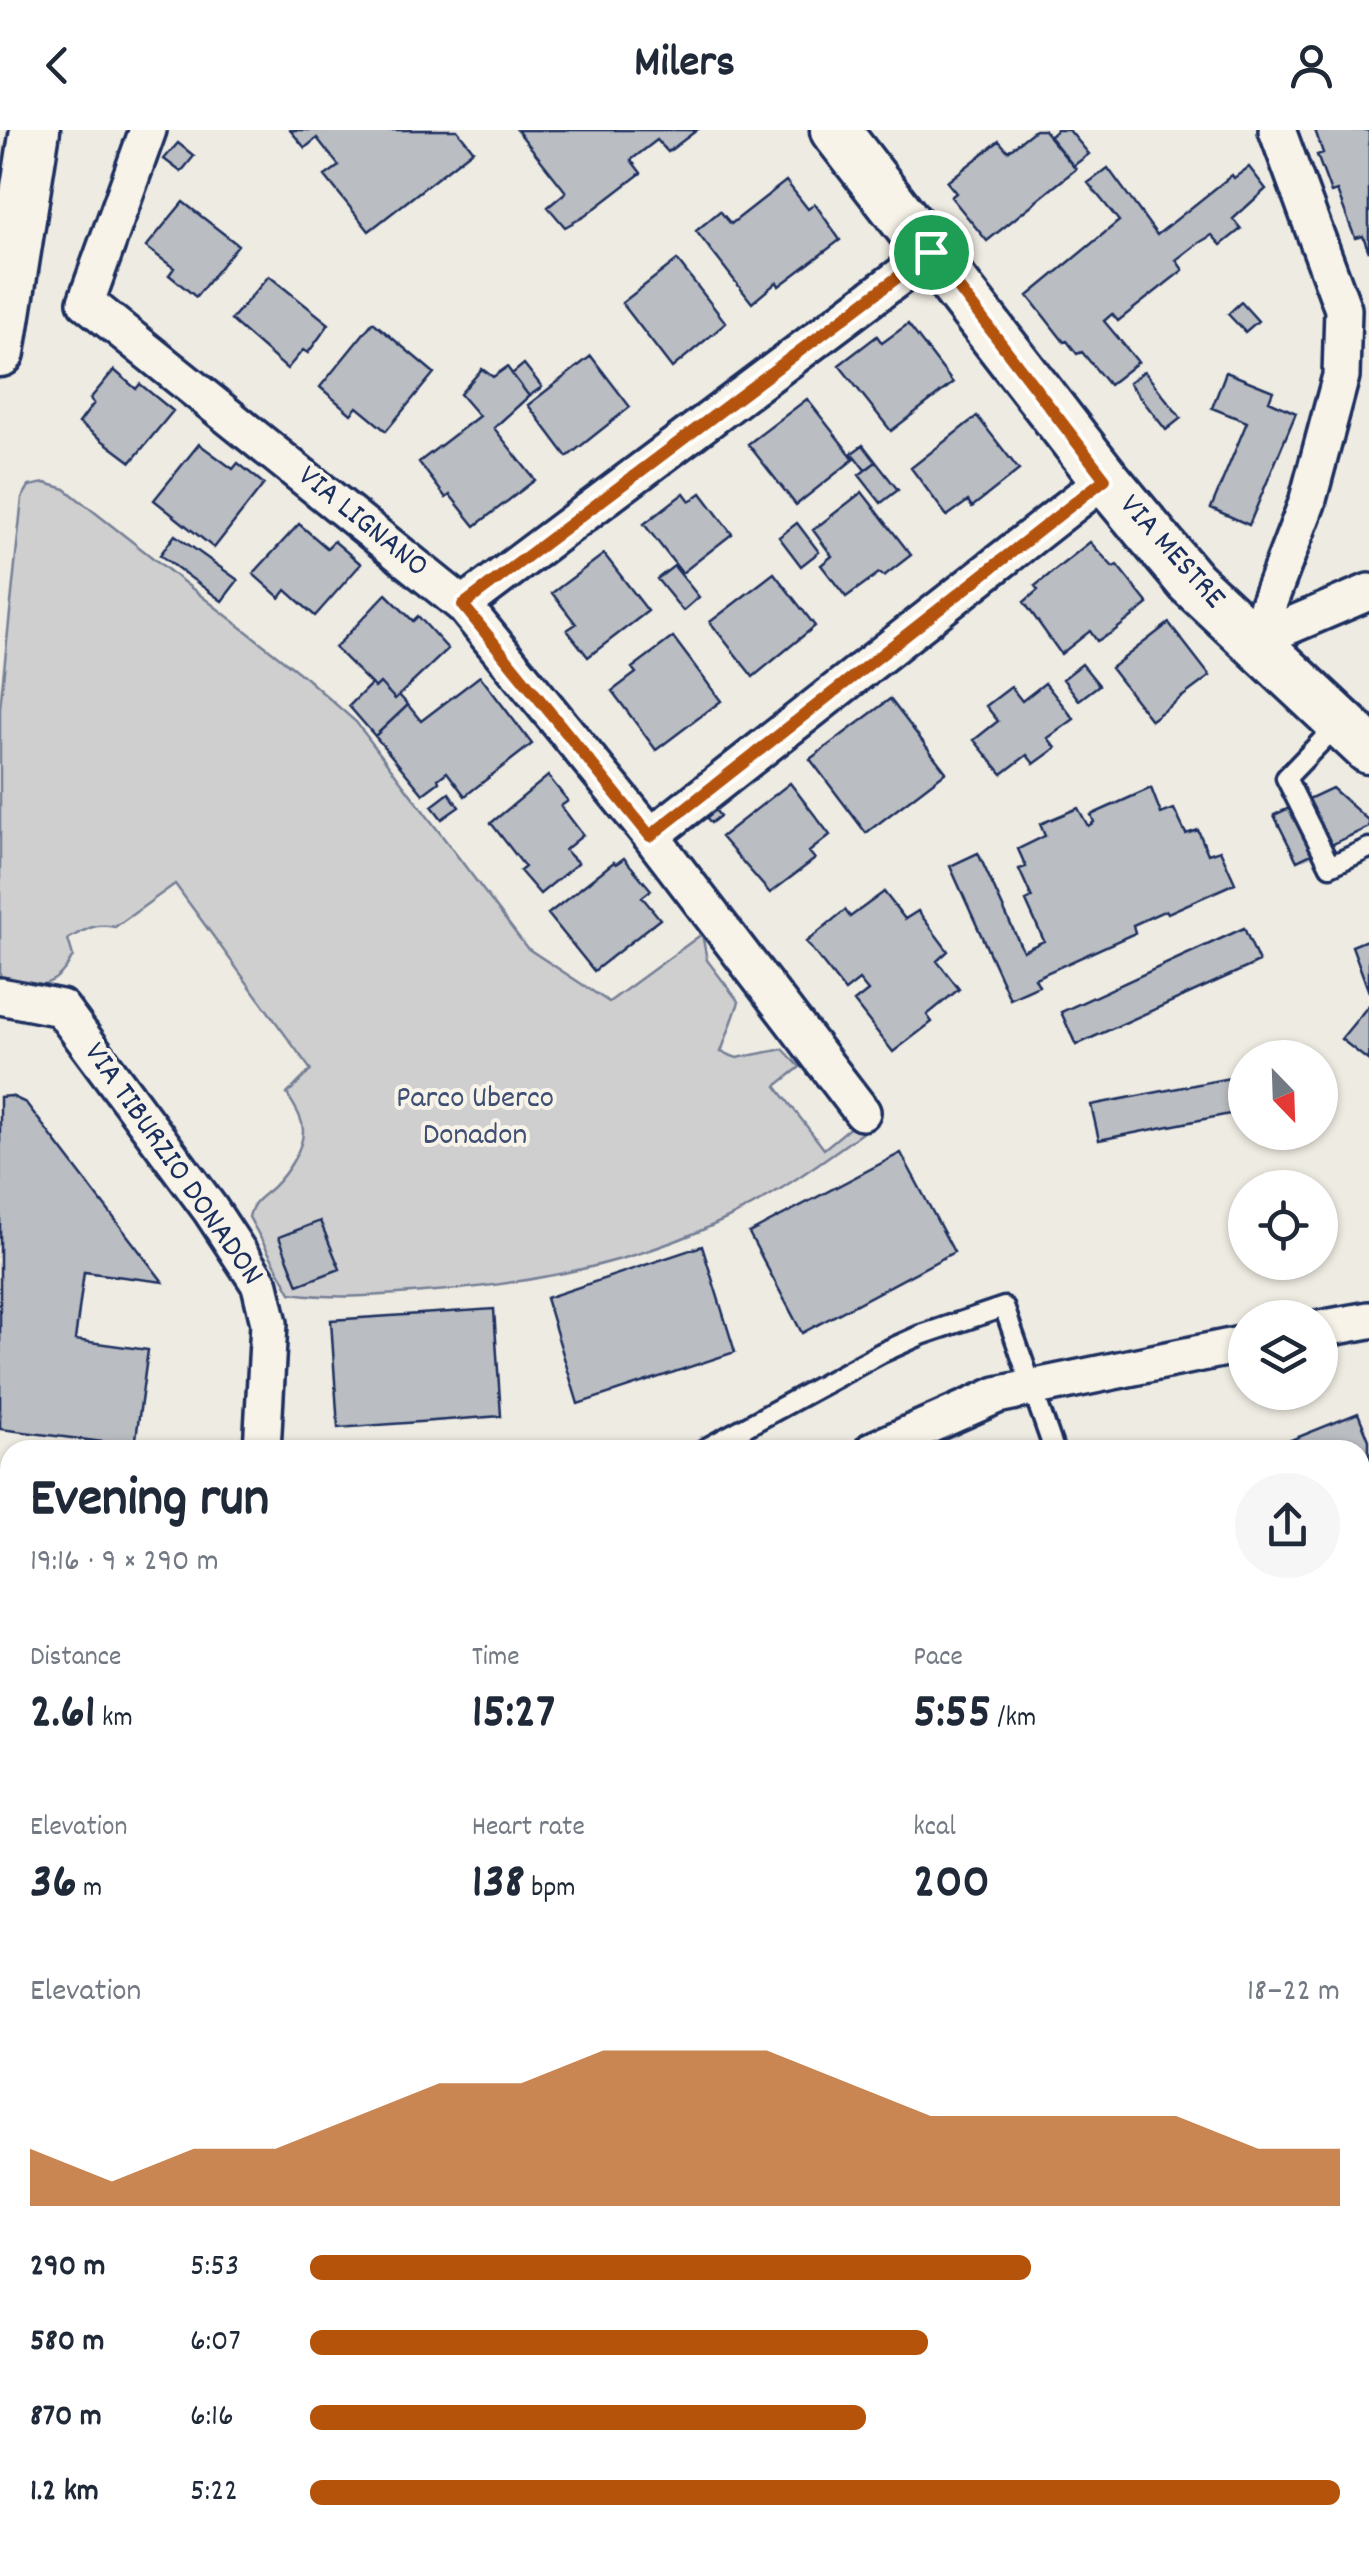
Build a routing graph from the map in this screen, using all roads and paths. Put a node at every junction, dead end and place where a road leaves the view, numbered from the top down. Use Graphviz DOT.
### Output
graph roads {
  1 [pos="35,130"];
  2 [pos="148,130"];
  3 [pos="835,130"];
  4 [pos="1277,130"];
  5 [pos="931,252"];
  6 [pos="0,352"];
  7 [pos="1105,479"];
  8 [pos="1369,592"];
  9 [pos="463,605"];
  10 [pos="1254,641"];
  11 [pos="1355,736"];
  12 [pos="650,836"];
  13 [pos="1369,848"];
  14 [pos="0,996"];
  15 [pos="862,1112"];
  16 [pos="1369,1320"];
  17 [pos="1338,1326"];
  18 [pos="1228,1347"];
  19 [pos="1032,1386"];
  20 [pos="263,1440"];
  21 [pos="721,1440"];
  22 [pos="896,1440"];
  23 [pos="1051,1440"];
  1 -- 6 [label="main road"];
  2 -- 9 [label="street, VIA LIGNANO"];
  3 -- 5 [label="main road, VIA MESTRE"];
  4 -- 10 [label="street, VIA MESTRE"];
  5 -- 7 [label="main road, VIA MESTRE"];
  5 -- 9 [label="street"];
  7 -- 10 [label="main road, VIA MESTRE"];
  7 -- 12 [label="street"];
  8 -- 10 [label="street"];
  9 -- 12 [label="street, VIA LIGNANO"];
  10 -- 11 [label="main road, VIA MESTRE"];
  11 -- 13 [label="lane"];
  12 -- 15 [label="street, VIA LIGNANO"];
  14 -- 20 [label="street, VIA TIBURZIO DONADON"];
  16 -- 17 [label="street"];
  18 -- 19 [label="street"];
  19 -- 21 [label="lane"];
  19 -- 22 [label="street"];
  19 -- 23 [label="lane"];
}
